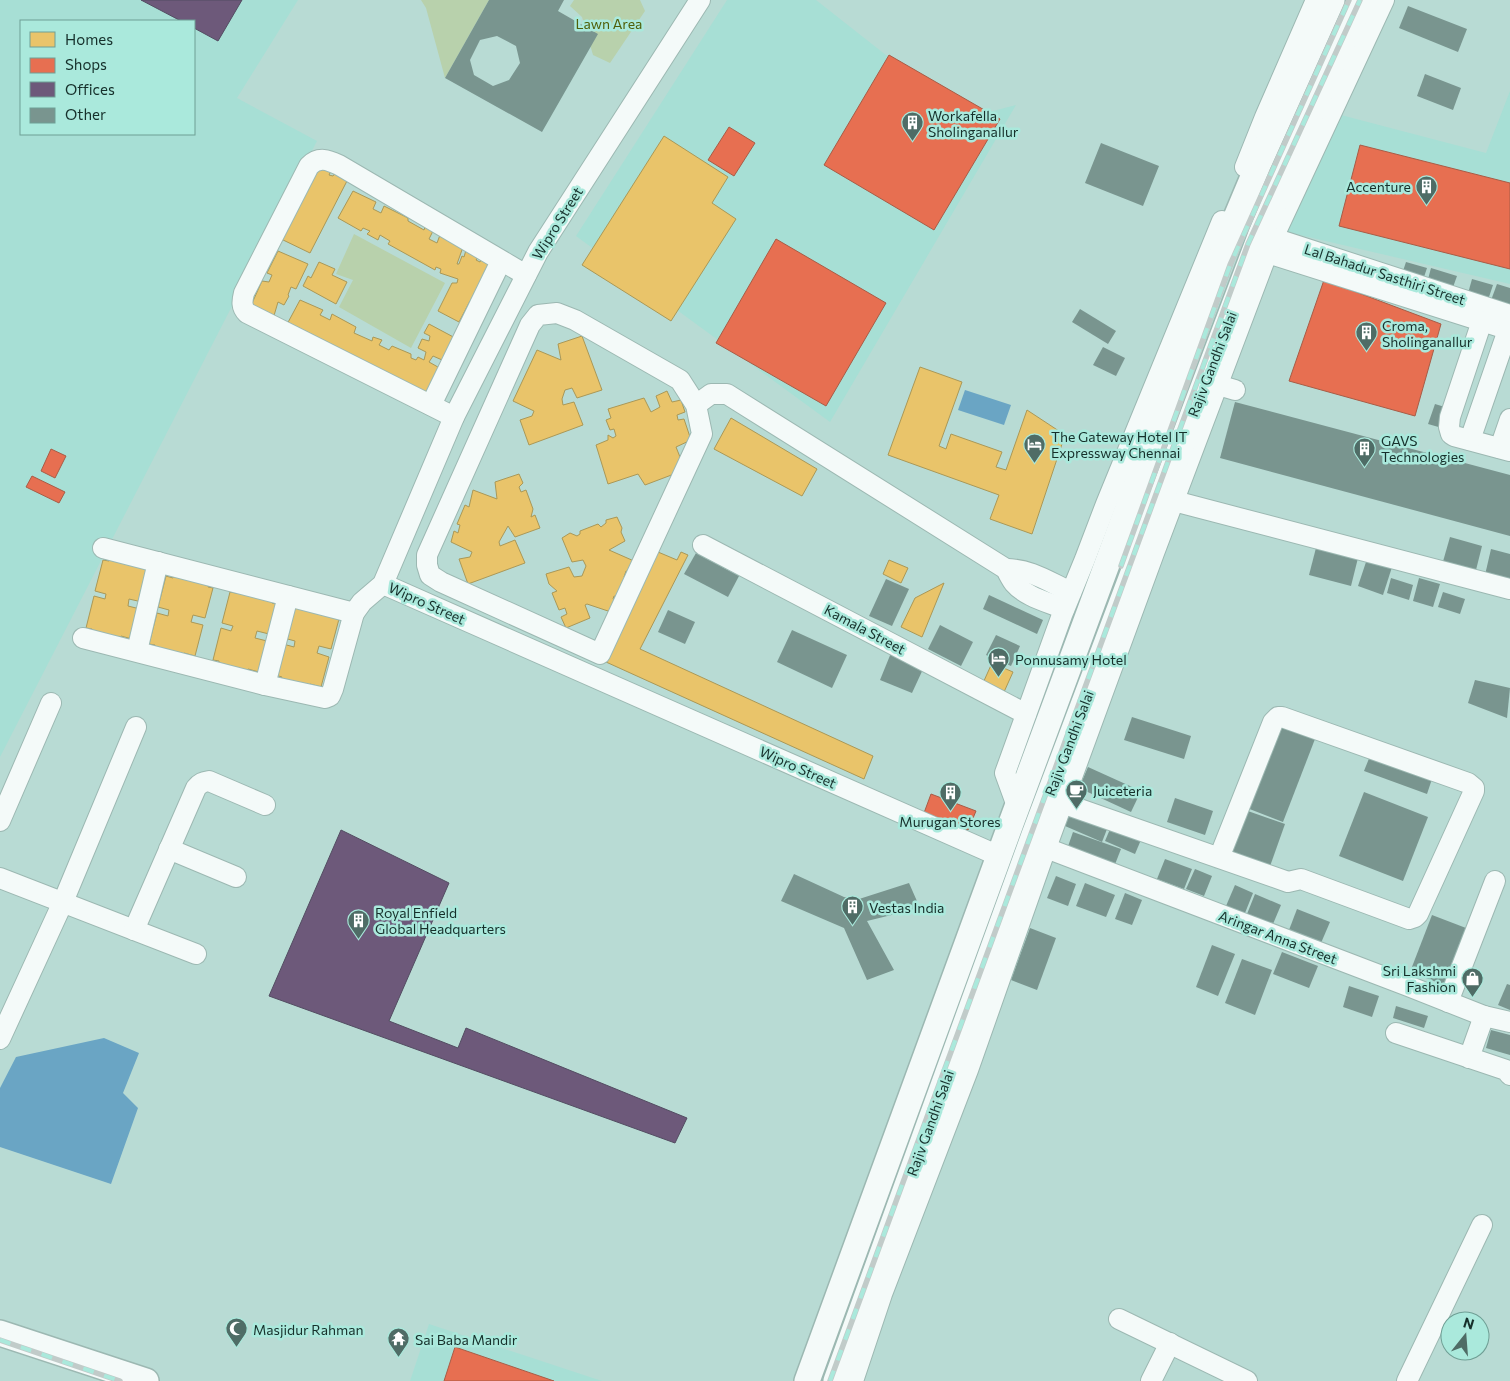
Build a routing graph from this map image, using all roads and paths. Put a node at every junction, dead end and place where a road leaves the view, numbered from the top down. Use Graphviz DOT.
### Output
graph roads {
  1 [pos="700,0"];
  2 [pos="1316,0"];
  3 [pos="1332,0"];
  4 [pos="1363,0"];
  5 [pos="1384,0"];
  6 [pos="1226,244"];
  7 [pos="1264,245"];
  8 [pos="502,261"];
  9 [pos="526,275"];
  10 [pos="1482,321"];
  11 [pos="1509,325"];
  12 [pos="431,405"];
  13 [pos="696,405"];
  14 [pos="454,417"];
  15 [pos="1510,419"];
  16 [pos="1158,427"];
  17 [pos="1184,436"];
  18 [pos="1470,440"];
  19 [pos="1505,450"];
  20 [pos="1140,476"];
  21 [pos="1170,494"];
  22 [pos="1158,523"];
  23 [pos="703,544"];
  24 [pos="103,548"];
  25 [pos="158,562"];
  26 [pos="383,584"];
  27 [pos="1510,589"];
  28 [pos="288,596"];
  29 [pos="1068,601"];
  30 [pos="354,613"];
  31 [pos="83,638"];
  32 [pos="137,651"];
  33 [pos="600,654"];
  34 [pos="591,676"];
  35 [pos="265,685"];
  36 [pos="51,703"];
  37 [pos="1026,714"];
  38 [pos="136,727"];
  39 [pos="1062,803"];
  40 [pos="265,805"];
  41 [pos="1017,806"];
  42 [pos="0,821"];
  43 [pos="1046,848"];
  44 [pos="170,849"];
  45 [pos="999,856"];
  46 [pos="1219,858"];
  47 [pos="236,877"];
  48 [pos="0,878"];
  49 [pos="1494,881"];
  50 [pos="63,902"];
  51 [pos="134,930"];
  52 [pos="196,954"];
  53 [pos="1448,1002"];
  54 [pos="1484,1016"];
  55 [pos="1510,1022"];
  56 [pos="1396,1033"];
  57 [pos="0,1039"];
  58 [pos="1470,1058"];
  59 [pos="1510,1075"];
  60 [pos="1482,1225"];
  61 [pos="1119,1319"];
  62 [pos="0,1333"];
  63 [pos="1170,1343"];
  64 [pos="0,1349"];
  65 [pos="92,1381"];
  66 [pos="146,1381"];
  67 [pos="806,1381"];
  68 [pos="836,1381"];
  69 [pos="853,1381"];
  70 [pos="1151,1381"];
  71 [pos="1247,1381"];
  72 [pos="1407,1381"];
  1 -- 9 [label="street, Wipro Street"];
  2 -- 29 [label="street"];
  3 -- 6 [label="main road, Rajiv Gandhi Salai"];
  4 -- 7 [label="main road, Rajiv Gandhi Salai"];
  5 -- 7 [label="street"];
  6 -- 7 [label="main road"];
  6 -- 16 [label="main road, Rajiv Gandhi Salai"];
  7 -- 10 [label="street"];
  7 -- 11 [label="street, Lal Bahadur Sasthiri Street"];
  7 -- 17 [label="main road, Rajiv Gandhi Salai"];
  7 -- 21 [label="street"];
  8 -- 9 [label="street"];
  8 -- 12 [label="street"];
  8 -- 12 [label="street"];
  9 -- 14 [label="street, Wipro Street"];
  10 -- 11 [label="street"];
  10 -- 18 [label="street"];
  11 -- 18 [label="street"];
  12 -- 14 [label="street"];
  13 -- 29 [label="street"];
  13 -- 33 [label="street"];
  13 -- 33 [label="street"];
  14 -- 26 [label="street, Wipro Street"];
  15 -- 19 [label="street"];
  16 -- 17 [label="main road"];
  16 -- 20 [label="main road, Rajiv Gandhi Salai"];
  17 -- 21 [label="main road, Rajiv Gandhi Salai"];
  18 -- 19 [label="street"];
  20 -- 21 [label="main road"];
  20 -- 41 [label="main road, Rajiv Gandhi Salai"];
  21 -- 22 [label="main road, Rajiv Gandhi Salai"];
  21 -- 27 [label="street"];
  22 -- 39 [label="street"];
  22 -- 68 [label="main road, Rajiv Gandhi Salai"];
  23 -- 37 [label="street, Kamala Street"];
  24 -- 25 [label="street"];
  25 -- 28 [label="street"];
  25 -- 32 [label="street"];
  26 -- 30 [label="street"];
  26 -- 34 [label="street, Wipro Street"];
  28 -- 30 [label="street"];
  28 -- 35 [label="street"];
  29 -- 37 [label="street"];
  30 -- 35 [label="street"];
  31 -- 32 [label="street"];
  32 -- 35 [label="street"];
  33 -- 34 [label="street"];
  34 -- 45 [label="street, Wipro Street"];
  36 -- 42 [label="street"];
  37 -- 41 [label="street"];
  38 -- 50 [label="street"];
  39 -- 43 [label="street"];
  39 -- 46 [label="street"];
  40 -- 44 [label="street"];
  41 -- 45 [label="main road, Rajiv Gandhi Salai"];
  43 -- 53 [label="street, Aringar Anna Street"];
  43 -- 69 [label="street"];
  44 -- 47 [label="street"];
  44 -- 51 [label="street"];
  45 -- 67 [label="main road, Rajiv Gandhi Salai"];
  46 -- 46 [label="street"];
  48 -- 50 [label="street"];
  49 -- 53 [label="street"];
  50 -- 51 [label="street"];
  50 -- 57 [label="street"];
  51 -- 52 [label="street"];
  53 -- 54 [label="street, Aringar Anna Street"];
  54 -- 55 [label="street, Aringar Anna Street"];
  54 -- 58 [label="street"];
  56 -- 58 [label="street"];
  58 -- 59 [label="street"];
  60 -- 72 [label="street"];
  61 -- 63 [label="street"];
  62 -- 66 [label="main road"];
  63 -- 70 [label="street"];
  63 -- 71 [label="street"];
  64 -- 65 [label="main road"];
}
